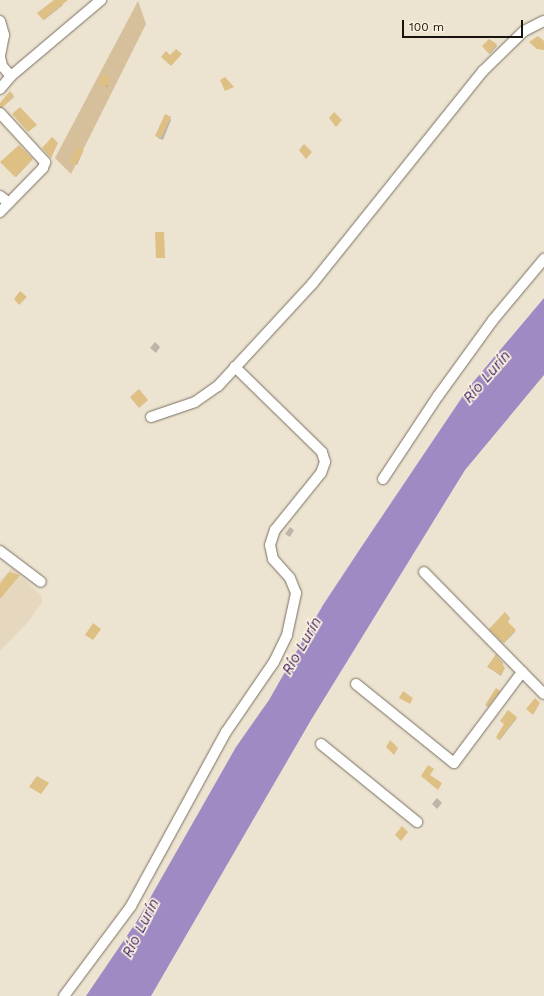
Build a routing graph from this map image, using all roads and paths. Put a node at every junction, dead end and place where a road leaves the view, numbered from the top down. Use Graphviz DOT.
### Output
graph roads {
  1 [pos="100,0"];
  2 [pos="0,20"];
  3 [pos="544,21"];
  4 [pos="0,56"];
  5 [pos="11,76"];
  6 [pos="0,89"];
  7 [pos="0,113"];
  8 [pos="0,196"];
  9 [pos="9,203"];
  10 [pos="0,212"];
  11 [pos="544,259"];
  12 [pos="235,367"];
  13 [pos="151,417"];
  14 [pos="384,479"];
  15 [pos="0,551"];
  16 [pos="424,572"];
  17 [pos="41,582"];
  18 [pos="522,672"];
  19 [pos="356,684"];
  20 [pos="544,694"];
  21 [pos="321,744"];
  22 [pos="417,822"];
  23 [pos="64,996"];
  1 -- 5 [label="street"];
  2 -- 4 [label="street"];
  3 -- 12 [label="street"];
  4 -- 5 [label="street"];
  5 -- 6 [label="street"];
  7 -- 9 [label="street"];
  8 -- 9 [label="street"];
  9 -- 10 [label="street"];
  11 -- 14 [label="street"];
  12 -- 13 [label="street"];
  12 -- 23 [label="street"];
  15 -- 17 [label="street"];
  16 -- 18 [label="street"];
  18 -- 19 [label="street"];
  18 -- 20 [label="street"];
  21 -- 22 [label="street"];
}
